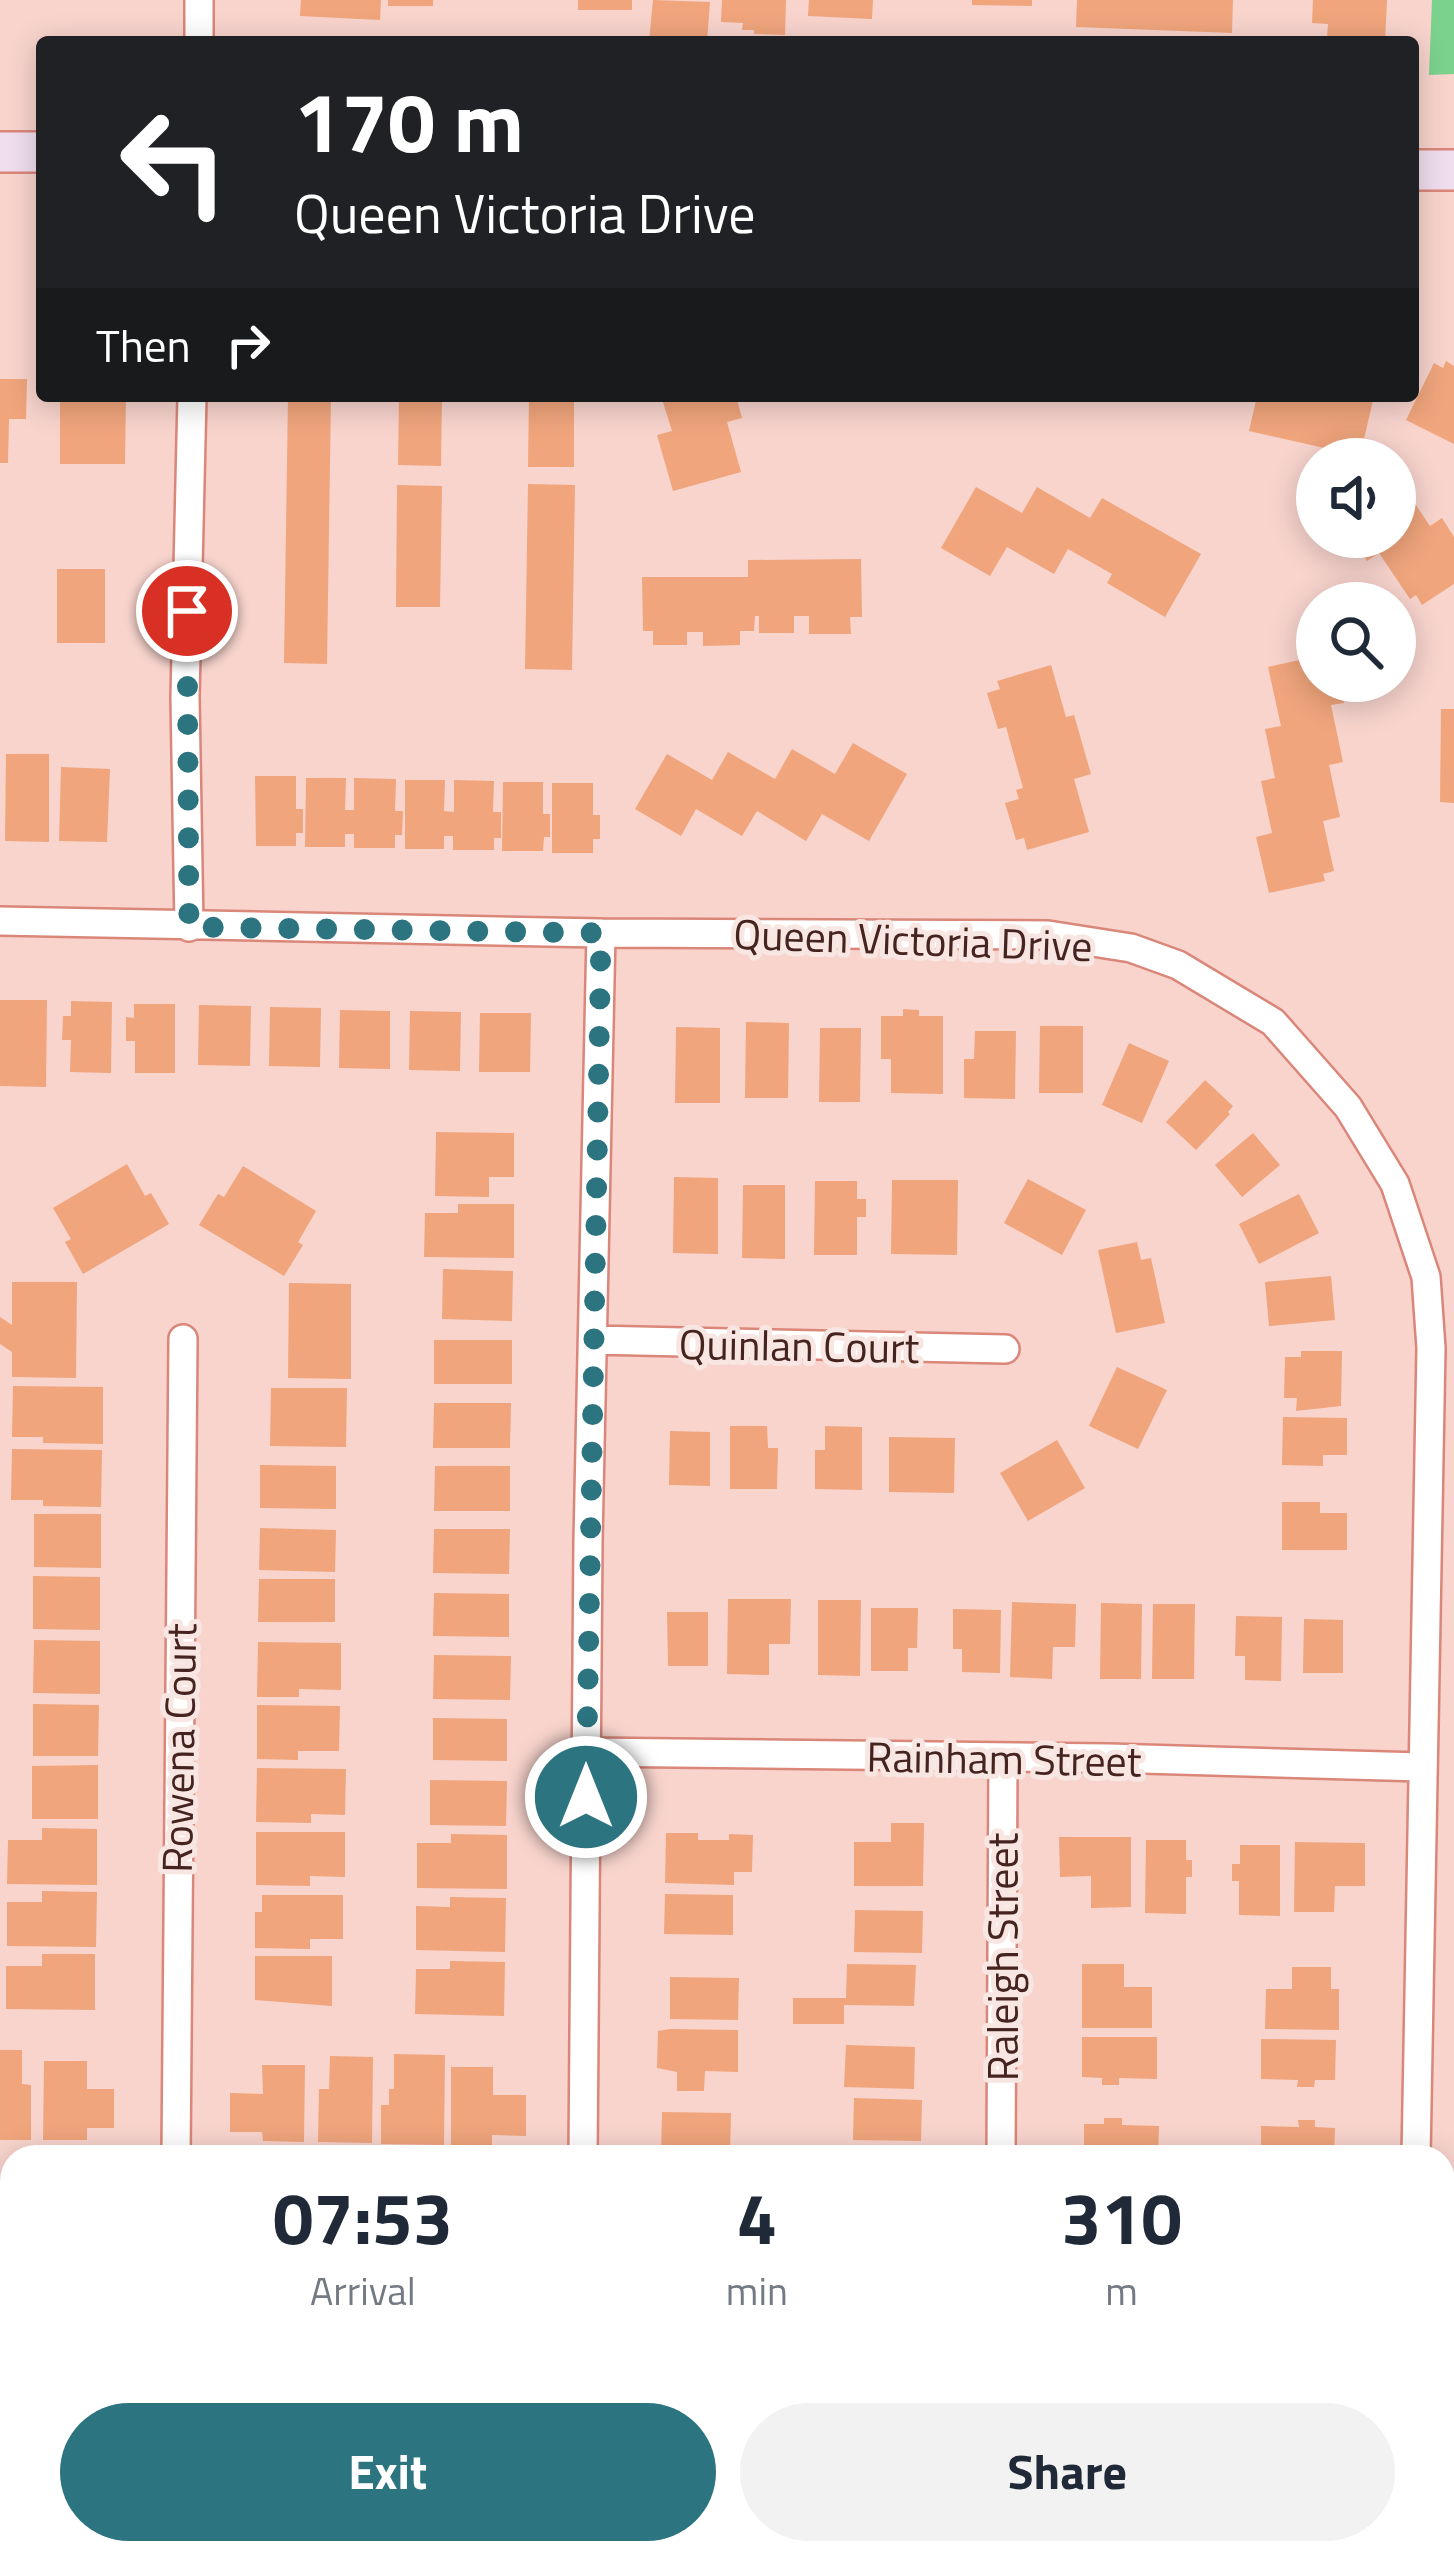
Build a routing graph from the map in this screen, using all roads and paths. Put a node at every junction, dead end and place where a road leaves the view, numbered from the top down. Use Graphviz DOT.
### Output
graph roads {
  1 [pos="200,0"];
  2 [pos="199,36"];
  3 [pos="0,152"];
  4 [pos="36,152"];
  5 [pos="1419,170"];
  6 [pos="1454,170"];
  7 [pos="192,402"];
  8 [pos="0,921"];
  9 [pos="189,927"];
  10 [pos="601,933"];
  11 [pos="183,1339"];
  12 [pos="593,1340"];
  13 [pos="1005,1349"];
  14 [pos="587,1752"];
  15 [pos="1003,1757"];
  16 [pos="1421,1767"];
  17 [pos="176,2145"];
  18 [pos="583,2145"];
  19 [pos="1000,2145"];
  20 [pos="1416,2145"];
  1 -- 2 [label="street"];
  3 -- 4 [label="main road"];
  5 -- 6 [label="main road"];
  7 -- 9 [label="street"];
  8 -- 9 [label="street, Queen Victoria Drive"];
  9 -- 10 [label="street, Queen Victoria Drive"];
  10 -- 12 [label="street"];
  10 -- 16 [label="street, Queen Victoria Drive"];
  11 -- 17 [label="street, Rowena Court"];
  12 -- 13 [label="street, Quinlan Court"];
  12 -- 14 [label="street"];
  14 -- 15 [label="street, Rainham Street"];
  14 -- 18 [label="street"];
  15 -- 16 [label="street, Rainham Street"];
  15 -- 19 [label="street, Raleigh Street"];
  16 -- 20 [label="street, Queen Victoria Drive"];
}
